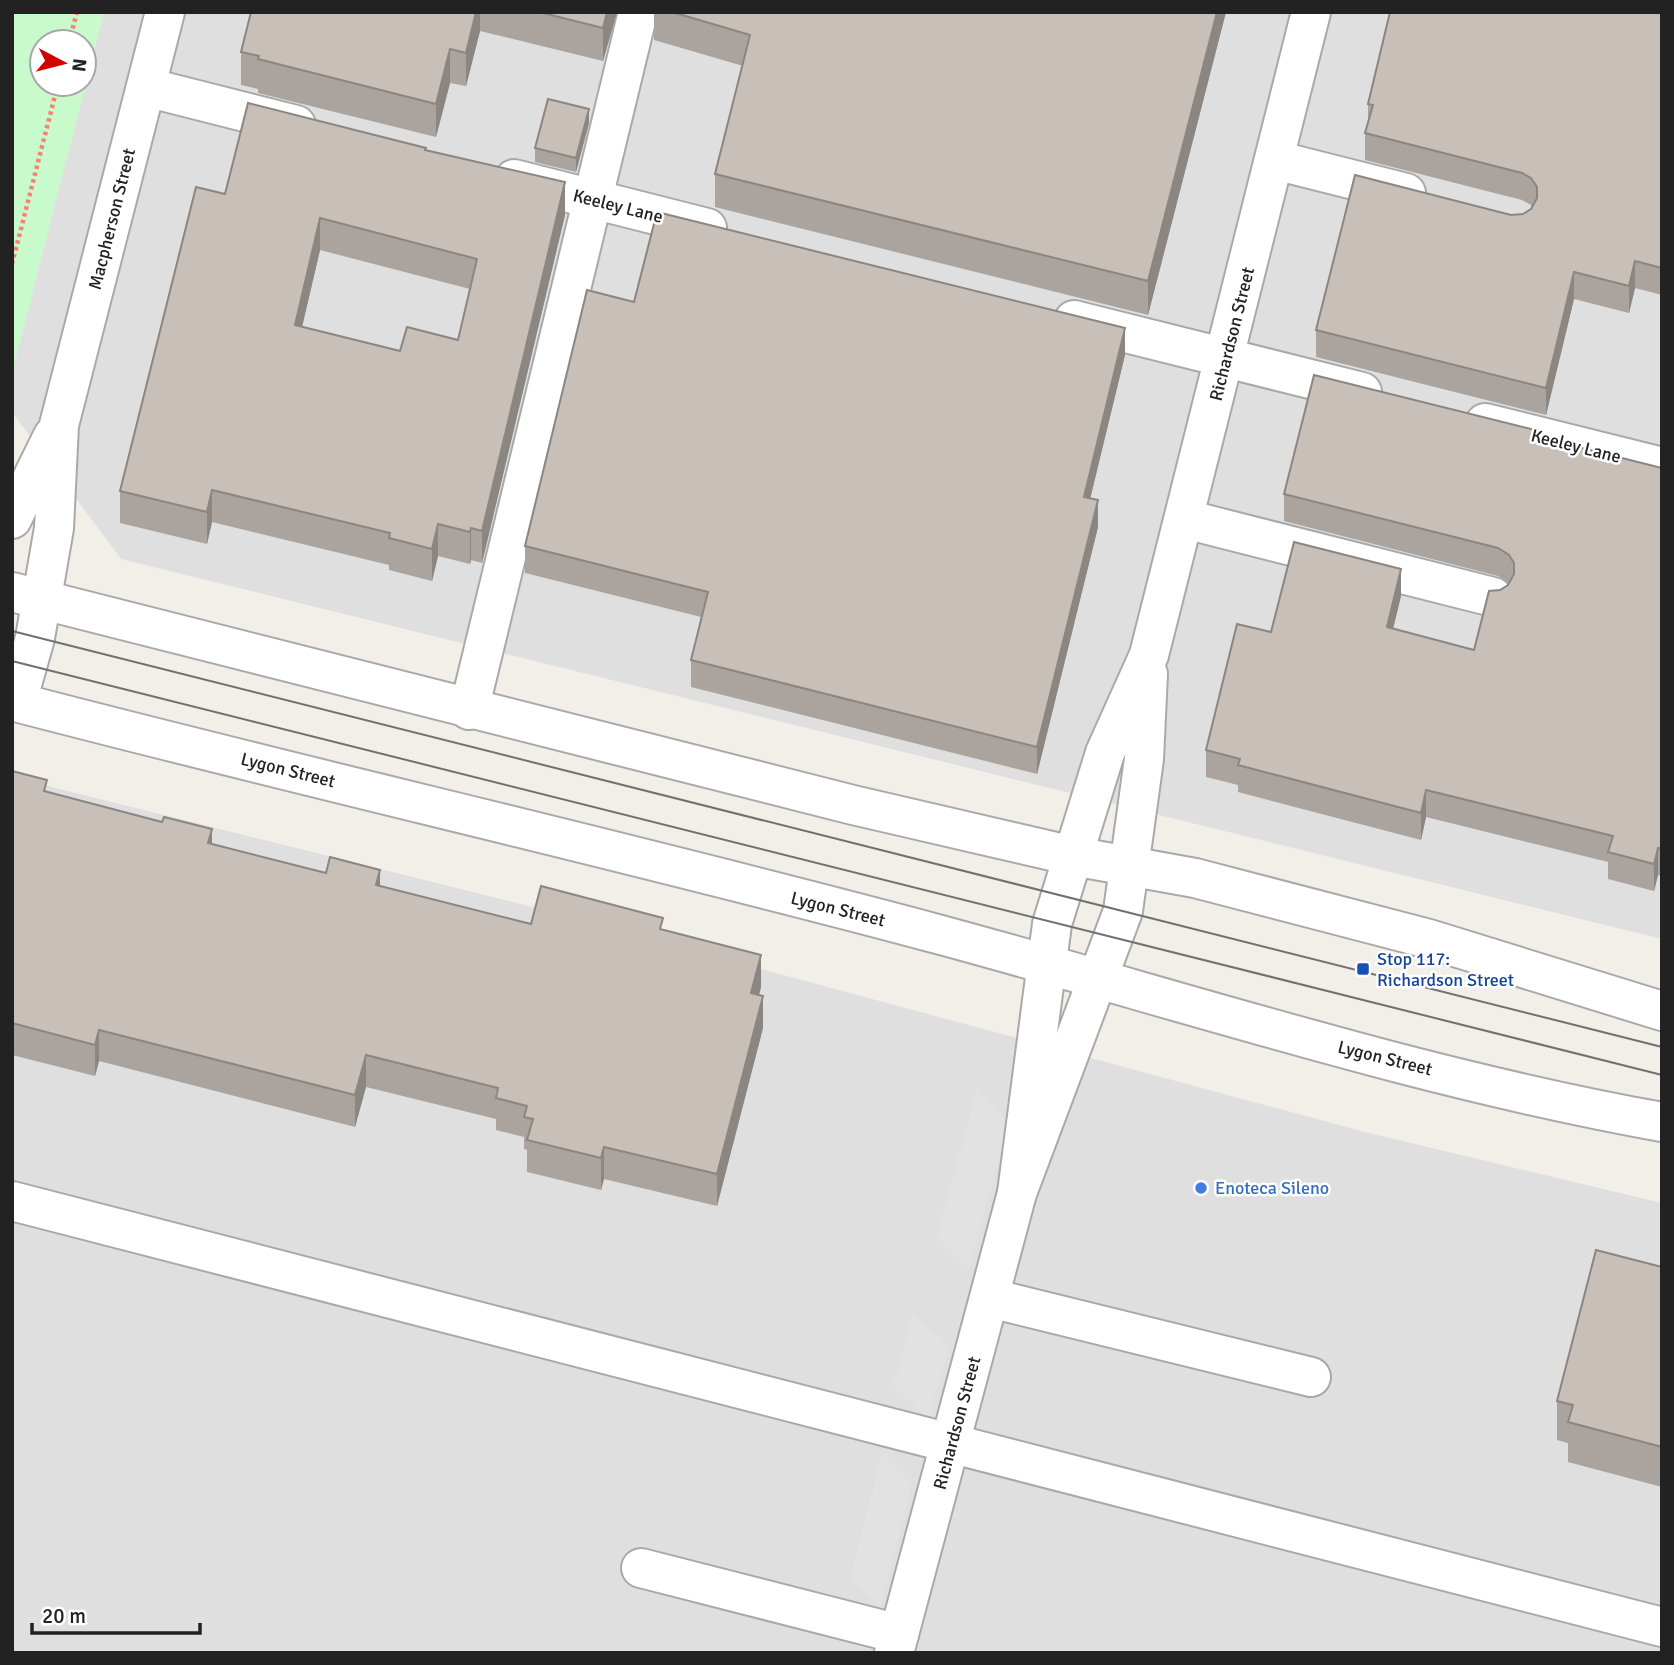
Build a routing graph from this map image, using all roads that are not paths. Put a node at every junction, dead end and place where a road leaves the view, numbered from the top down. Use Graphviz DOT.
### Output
graph roads {
  1 [pos="165,12"];
  2 [pos="638,12"];
  3 [pos="1311,12"];
  4 [pos="146,86"];
  5 [pos="334,134"];
  6 [pos="1275,160"];
  7 [pos="483,171"];
  8 [pos="590,198"];
  9 [pos="1438,201"];
  10 [pos="738,236"];
  11 [pos="1038,311"];
  12 [pos="1226,358"];
  13 [pos="1392,400"];
  14 [pos="1446,413"];
  15 [pos="59,425"];
  16 [pos="1662,467"];
  17 [pos="12,519"];
  18 [pos="1185,519"];
  19 [pos="27,596"];
  20 [pos="1493,597"];
  21 [pos="1149,655"];
  22 [pos="15,701"];
  23 [pos="469,710"];
  24 [pos="1073,856"];
  25 [pos="1130,864"];
  26 [pos="1045,965"];
  27 [pos="1096,980"];
  28 [pos="1662,1011"];
  29 [pos="1662,1122"];
  30 [pos="1017,1192"];
  31 [pos="12,1200"];
  32 [pos="990,1298"];
  33 [pos="1311,1377"];
  34 [pos="953,1443"];
  35 [pos="641,1568"];
  36 [pos="1662,1627"];
  37 [pos="897,1644"];
  1 -- 4 [label="street, Macpherson Street"];
  2 -- 8 [label="street"];
  3 -- 6 [label="street, Richardson Street"];
  4 -- 5 [label="street"];
  4 -- 15 [label="street, Macpherson Street"];
  6 -- 9 [label="street"];
  6 -- 12 [label="street, Richardson Street"];
  7 -- 8 [label="street, Keeley Lane"];
  8 -- 10 [label="street, Keeley Lane"];
  8 -- 23 [label="street"];
  11 -- 12 [label="street"];
  12 -- 13 [label="street"];
  12 -- 18 [label="street, Richardson Street"];
  14 -- 16 [label="street, Keeley Lane"];
  15 -- 17 [label="street, Macpherson Street"];
  15 -- 19 [label="street, Macpherson Street"];
  18 -- 20 [label="street"];
  18 -- 21 [label="street, Richardson Street"];
  19 -- 22 [label="street, Macpherson Street"];
  19 -- 23 [label="street"];
  21 -- 24 [label="street, Richardson Street"];
  21 -- 25 [label="street, Richardson Street"];
  22 -- 26 [label="street, Lygon Street"];
  23 -- 24 [label="street"];
  24 -- 25 [label="street"];
  24 -- 26 [label="street, Richardson Street"];
  25 -- 27 [label="street, Richardson Street"];
  25 -- 28 [label="street"];
  26 -- 27 [label="street, Lygon Street"];
  26 -- 30 [label="street, Richardson Street"];
  27 -- 29 [label="street, Lygon Street"];
  27 -- 30 [label="street, Richardson Street"];
  30 -- 32 [label="street, Richardson Street"];
  31 -- 34 [label="street"];
  32 -- 33 [label="street"];
  32 -- 34 [label="street, Richardson Street"];
  34 -- 36 [label="street"];
  34 -- 37 [label="street, Richardson Street"];
  35 -- 37 [label="street"];
}
